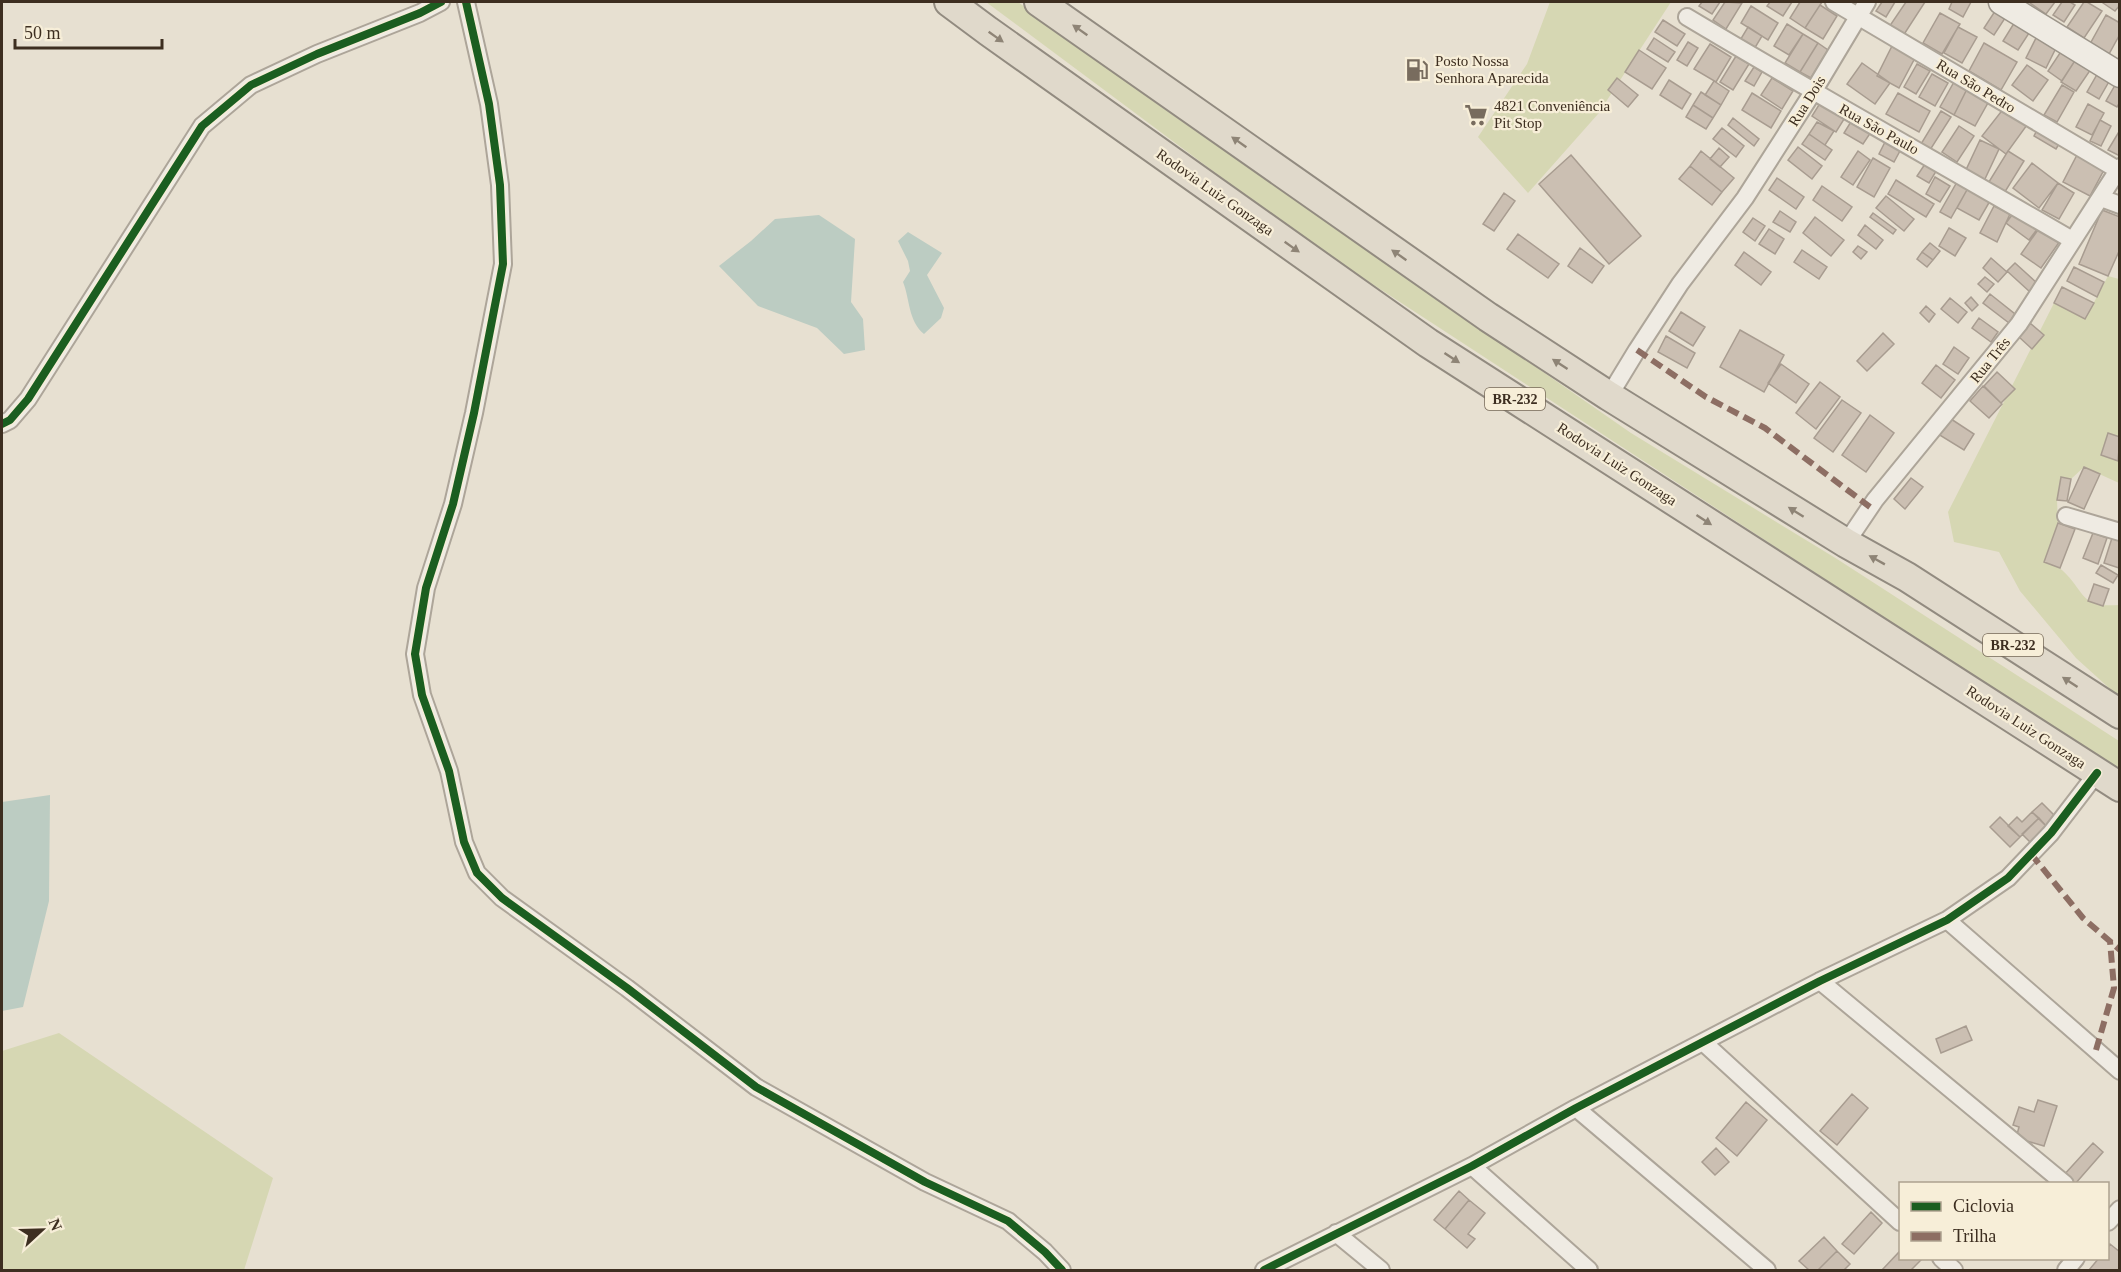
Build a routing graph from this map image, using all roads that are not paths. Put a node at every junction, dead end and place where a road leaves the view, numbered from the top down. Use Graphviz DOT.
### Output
graph roads {
  1 [pos="441,2"];
  2 [pos="466,2"];
  3 [pos="949,2"];
  4 [pos="1039,2"];
  5 [pos="1834,2"];
  6 [pos="2001,2"];
  7 [pos="1863,9"];
  8 [pos="1687,17"];
  9 [pos="2120,75"];
  10 [pos="1813,92"];
  11 [pos="2119,168"];
  12 [pos="2101,198"];
  13 [pos="2120,205"];
  14 [pos="2072,240"];
  15 [pos="1609,396"];
  16 [pos="2,424"];
  17 [pos="2066,516"];
  18 [pos="2120,532"];
  19 [pos="1846,543"];
  20 [pos="2120,714"];
  21 [pos="2108,780"];
  22 [pos="1947,920"];
  23 [pos="1820,981"];
  24 [pos="1703,1042"];
  25 [pos="2120,1071"];
  26 [pos="1576,1108"];
  27 [pos="1472,1166"];
  28 [pos="2063,1182"];
  29 [pos="1899,1221"];
  30 [pos="1336,1233"];
  31 [pos="1062,1270"];
  32 [pos="1264,1270"];
  33 [pos="1382,1270"];
  34 [pos="1588,1270"];
  35 [pos="1767,1270"];
  1 -- 16 [label="street"];
  2 -- 31 [label="street"];
  3 -- 21 [label="highway, Rodovia Luiz Gonzaga / BR-232, one-way"];
  15 -- 4 [label="highway, BR-232, one-way"];
  5 -- 7 [label="street, Rua São Pedro"];
  6 -- 9 [label="main road"];
  7 -- 10 [label="street, Rua Dois"];
  7 -- 11 [label="street, Rua São Pedro"];
  8 -- 10 [label="street, Rua São Paulo"];
  10 -- 14 [label="street, Rua São Paulo"];
  10 -- 15 [label="street, Rua Dois"];
  11 -- 12 [label="street, Rua Três"];
  12 -- 13 [label="street"];
  12 -- 14 [label="street, Rua Três"];
  14 -- 19 [label="street, Rua Três"];
  19 -- 15 [label="highway, BR-232, one-way"];
  17 -- 18 [label="street"];
  20 -- 19 [label="highway, BR-232, one-way"];
  21 -- 22 [label="street"];
  22 -- 23 [label="street"];
  22 -- 25 [label="street"];
  23 -- 24 [label="street"];
  23 -- 28 [label="street"];
  24 -- 26 [label="street"];
  24 -- 29 [label="street"];
  26 -- 27 [label="street"];
  26 -- 35 [label="street"];
  27 -- 30 [label="street"];
  27 -- 34 [label="street"];
  30 -- 32 [label="street"];
  30 -- 33 [label="street"];
}
